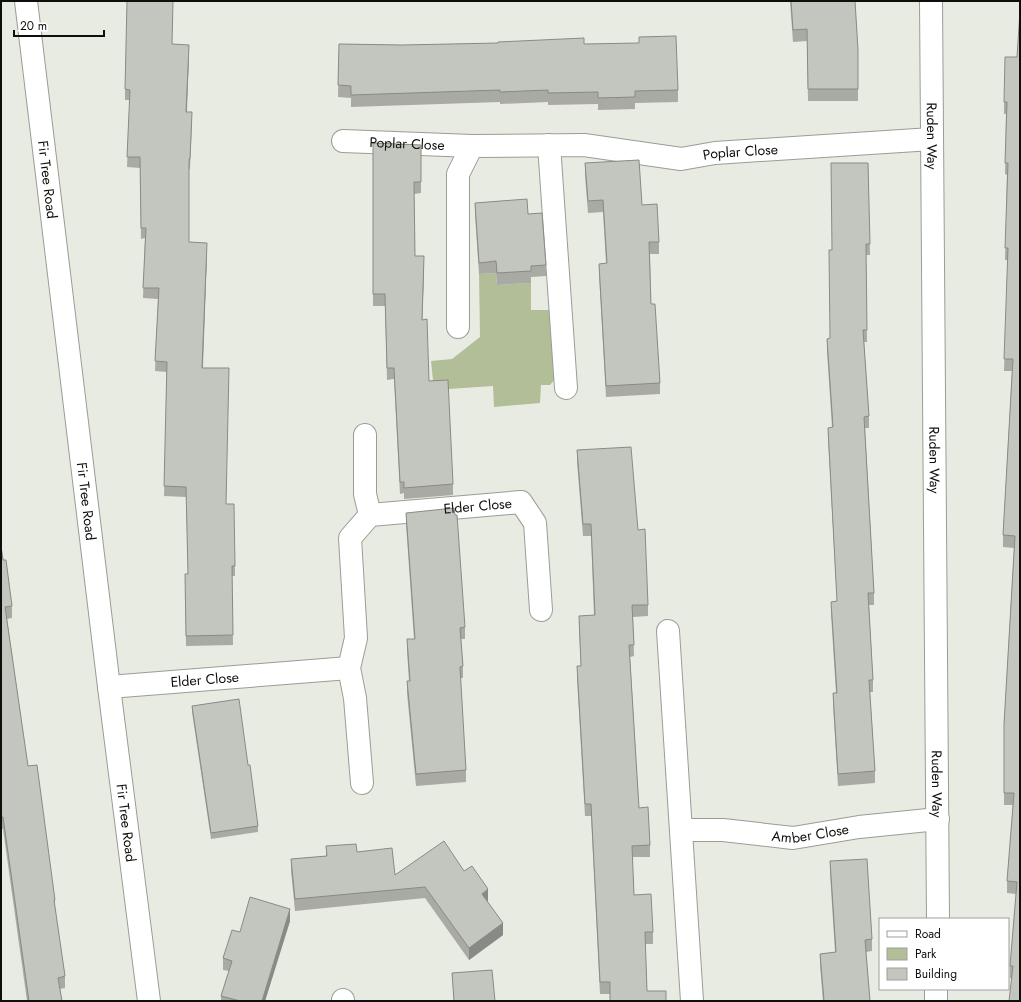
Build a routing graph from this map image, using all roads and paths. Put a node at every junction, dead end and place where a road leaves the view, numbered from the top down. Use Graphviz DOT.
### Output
graph roads {
  1 [pos="26,1"];
  2 [pos="932,1"];
  3 [pos="932,139"];
  4 [pos="343,141"];
  5 [pos="550,145"];
  6 [pos="472,146"];
  7 [pos="458,327"];
  8 [pos="566,388"];
  9 [pos="365,435"];
  10 [pos="370,515"];
  11 [pos="542,610"];
  12 [pos="668,631"];
  13 [pos="349,668"];
  14 [pos="109,687"];
  15 [pos="362,783"];
  16 [pos="938,819"];
  17 [pos="682,830"];
  18 [pos="938,918"];
  19 [pos="936,990"];
  20 [pos="150,1001"];
  21 [pos="692,1001"];
  22 [pos="936,1001"];
  1 -- 14 [label="street, Fir Tree Road"];
  2 -- 3 [label="street, Ruden Way"];
  3 -- 5 [label="street, Poplar Close"];
  3 -- 16 [label="street, Ruden Way"];
  4 -- 6 [label="street, Poplar Close"];
  5 -- 6 [label="street, Poplar Close"];
  5 -- 8 [label="street"];
  6 -- 7 [label="street, Poplar Close"];
  9 -- 10 [label="street"];
  10 -- 11 [label="street, Elder Close"];
  10 -- 13 [label="street"];
  12 -- 17 [label="street"];
  13 -- 14 [label="street, Elder Close"];
  13 -- 15 [label="street"];
  14 -- 20 [label="street, Fir Tree Road"];
  16 -- 17 [label="street, Amber Close"];
  16 -- 18 [label="street, Ruden Way"];
  17 -- 21 [label="street"];
  19 -- 22 [label="street"];
}
